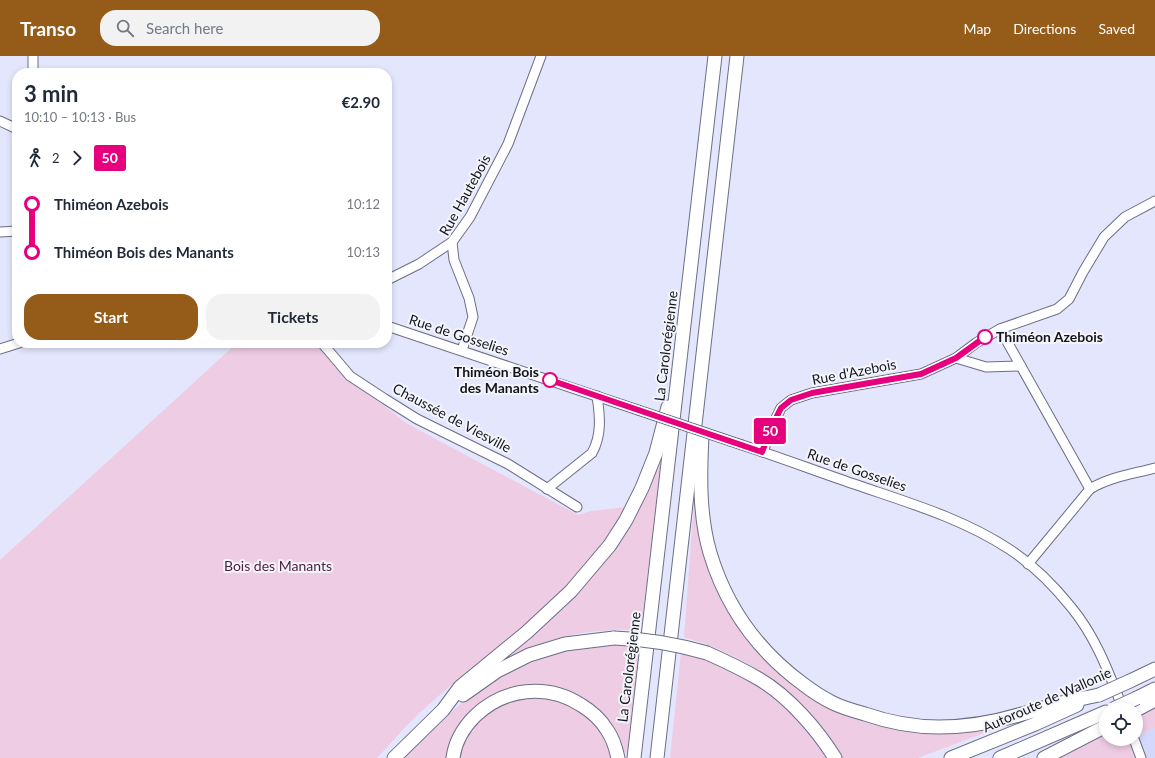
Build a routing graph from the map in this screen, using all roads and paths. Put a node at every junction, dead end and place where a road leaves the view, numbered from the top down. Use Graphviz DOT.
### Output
graph roads {
  1 [pos="33,56"];
  2 [pos="541,56"];
  3 [pos="715,56"];
  4 [pos="737,56"];
  5 [pos="33,68"];
  6 [pos="0,121"];
  7 [pos="12,127"];
  8 [pos="1155,202"];
  9 [pos="12,231"];
  10 [pos="0,232"];
  11 [pos="452,242"];
  12 [pos="392,278"];
  13 [pos="392,328"];
  14 [pos="1000,329"];
  15 [pos="12,345"];
  16 [pos="326,348"];
  17 [pos="0,349"];
  18 [pos="681,349"];
  19 [pos="462,350"];
  20 [pos="956,358"];
  21 [pos="1021,366"];
  22 [pos="597,396"];
  23 [pos="696,418"];
  24 [pos="762,452"];
  25 [pos="1155,468"];
  26 [pos="547,489"];
  27 [pos="1090,490"];
  28 [pos="577,508"];
  29 [pos="1028,564"];
  30 [pos="1155,669"];
  31 [pos="1155,689"];
  32 [pos="1099,696"];
  33 [pos="1155,700"];
  34 [pos="1120,702"];
  35 [pos="1141,702"];
  36 [pos="1143,704"];
  37 [pos="443,710"];
  38 [pos="1099,715"];
  39 [pos="1099,730"];
  40 [pos="1137,746"];
  41 [pos="394,758"];
  42 [pos="452,758"];
  43 [pos="618,758"];
  44 [pos="634,758"];
  45 [pos="657,758"];
  46 [pos="834,758"];
  47 [pos="951,758"];
  48 [pos="1000,758"];
  49 [pos="1044,758"];
  50 [pos="1141,758"];
  1 -- 5 [label="street"];
  2 -- 11 [label="street, Rue Hautebois"];
  3 -- 18 [label="highway, La Carolorégienne"];
  4 -- 23 [label="highway"];
  6 -- 7 [label="street"];
  8 -- 14 [label="street, Rue d'Azebois"];
  9 -- 10 [label="street"];
  11 -- 12 [label="street"];
  11 -- 19 [label="street, Rue Hautebois"];
  13 -- 19 [label="street, Rue de Gosselies"];
  14 -- 20 [label="street, Rue d'Azebois"];
  14 -- 21 [label="street"];
  15 -- 17 [label="street"];
  16 -- 26 [label="street, Chaussée de Viesville"];
  18 -- 37 [label="highway"];
  18 -- 44 [label="highway, La Carolorégienne"];
  19 -- 22 [label="street, Rue de Gosselies"];
  20 -- 21 [label="street"];
  20 -- 24 [label="street, Rue d'Azebois"];
  21 -- 27 [label="street"];
  22 -- 24 [label="street, Rue de Gosselies, bridge"];
  22 -- 26 [label="street"];
  23 -- 32 [label="highway"];
  23 -- 45 [label="highway"];
  24 -- 29 [label="street, Rue de Gosselies"];
  25 -- 27 [label="street"];
  26 -- 28 [label="street, Chaussée de Viesville"];
  27 -- 29 [label="street"];
  29 -- 34 [label="street, Rue de Gosselies"];
  30 -- 32 [label="highway, Autoroute de Wallonie, bridge"];
  31 -- 35 [label="highway"];
  32 -- 47 [label="highway, Autoroute de Wallonie"];
  33 -- 36 [label="highway"];
  37 -- 41 [label="highway"];
  37 -- 46 [label="highway, bridge"];
  38 -- 48 [label="highway"];
  39 -- 49 [label="highway"];
  40 -- 50 [label="street"];
  42 -- 43 [label="highway"];
}
